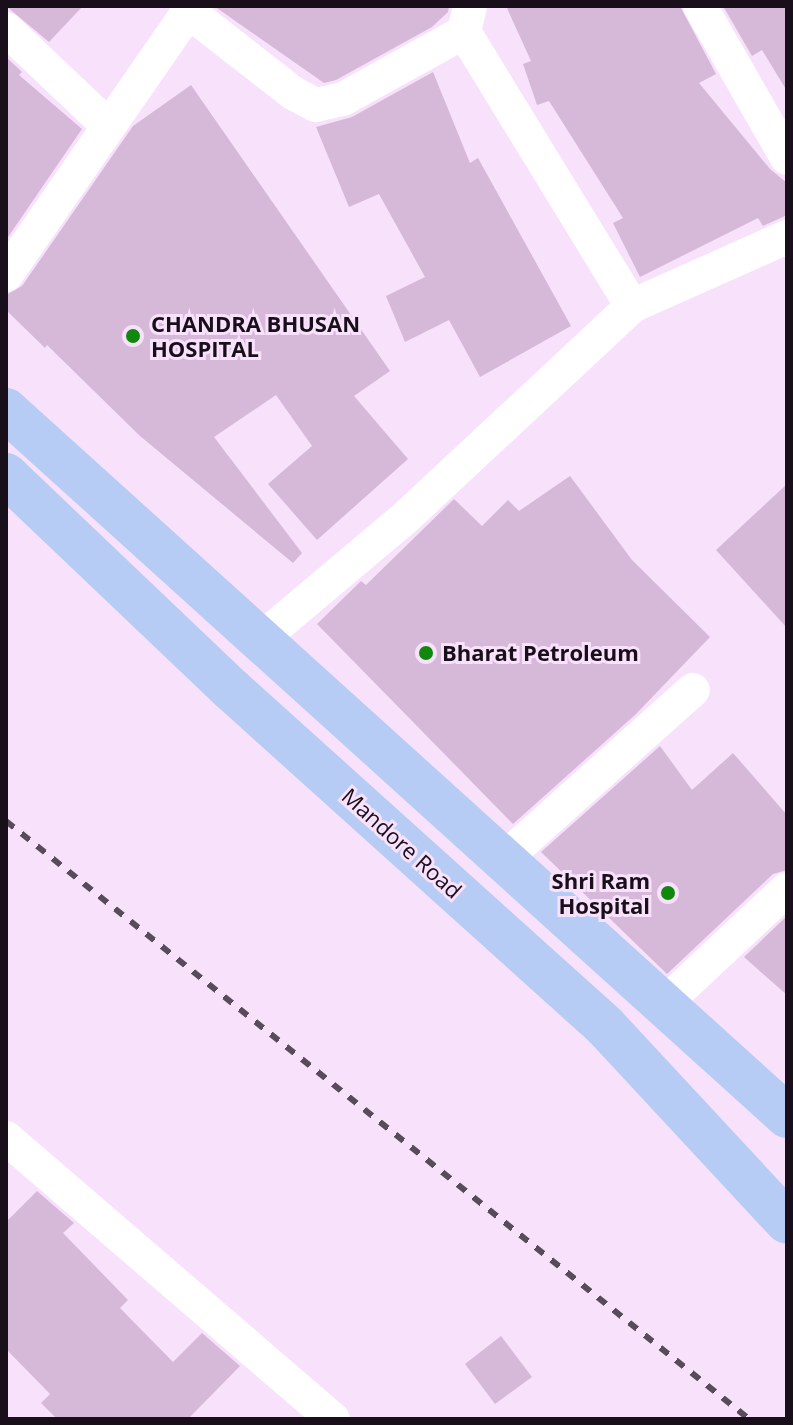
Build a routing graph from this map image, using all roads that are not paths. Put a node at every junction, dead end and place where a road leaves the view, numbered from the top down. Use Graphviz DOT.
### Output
graph roads {
  1 [pos="700,6"];
  2 [pos="190,8"];
  3 [pos="467,19"];
  4 [pos="6,29"];
  5 [pos="107,125"];
  6 [pos="787,158"];
  7 [pos="787,237"];
  8 [pos="6,275"];
  9 [pos="632,306"];
  10 [pos="6,410"];
  11 [pos="6,475"];
  12 [pos="260,640"];
  13 [pos="693,690"];
  14 [pos="505,858"];
  15 [pos="787,889"];
  16 [pos="662,1006"];
  17 [pos="787,1116"];
  18 [pos="6,1138"];
  19 [pos="787,1222"];
  20 [pos="333,1419"];
  1 -- 6 [label="street"];
  2 -- 3 [label="street"];
  2 -- 5 [label="street"];
  3 -- 9 [label="street"];
  4 -- 5 [label="street"];
  5 -- 8 [label="street"];
  7 -- 9 [label="street"];
  9 -- 12 [label="street"];
  10 -- 12 [label="highway"];
  11 -- 19 [label="highway, Mandore Road"];
  12 -- 14 [label="highway"];
  13 -- 14 [label="street"];
  14 -- 16 [label="highway"];
  15 -- 16 [label="street"];
  16 -- 17 [label="highway"];
  18 -- 20 [label="street"];
}
